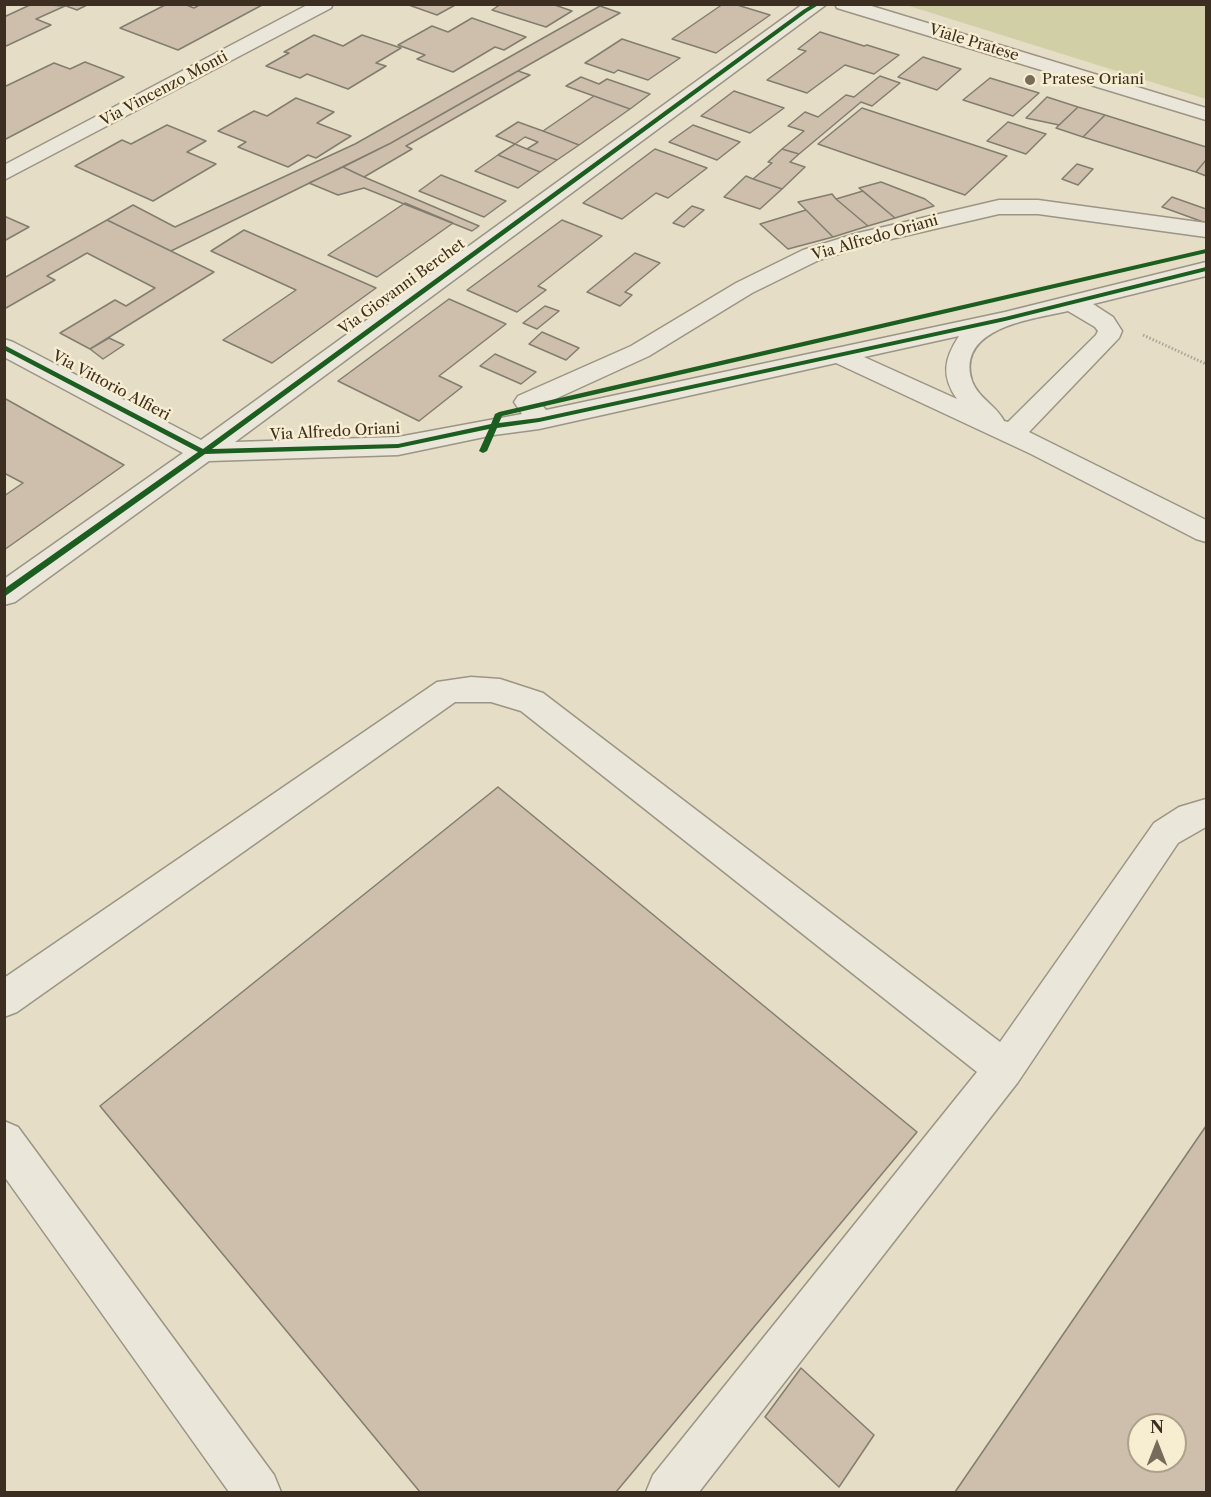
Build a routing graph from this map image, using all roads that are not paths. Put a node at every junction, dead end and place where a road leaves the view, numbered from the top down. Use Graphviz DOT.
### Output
graph roads {
  1 [pos="324,4"];
  2 [pos="818,4"];
  3 [pos="844,4"];
  4 [pos="1206,114"];
  5 [pos="4,174"];
  6 [pos="1206,230"];
  7 [pos="1204,271"];
  8 [pos="1073,303"];
  9 [pos="1005,319"];
  10 [pos="4,347"];
  11 [pos="836,354"];
  12 [pos="539,420"];
  13 [pos="1007,431"];
  14 [pos="203,452"];
  15 [pos="1206,532"];
  16 [pos="4,594"];
  17 [pos="1206,813"];
  18 [pos="4,1000"];
  19 [pos="1004,1069"];
  20 [pos="4,1141"];
  21 [pos="257,1492"];
  22 [pos="670,1492"];
  1 -- 5 [label="street, Via Vincenzo Monti"];
  2 -- 14 [label="street, Via Giovanni Berchet"];
  3 -- 4 [label="street, Viale Pratese"];
  6 -- 12 [label="street, Via Alfredo Oriani"];
  7 -- 8 [label="street, Via Alfredo Oriani"];
  8 -- 9 [label="street, Via Alfredo Oriani"];
  8 -- 13 [label="street"];
  9 -- 11 [label="street, Via Alfredo Oriani"];
  9 -- 13 [label="street"];
  10 -- 14 [label="street, Via Vittorio Alfieri"];
  11 -- 12 [label="street, Via Alfredo Oriani"];
  11 -- 13 [label="street"];
  12 -- 14 [label="street, Via Alfredo Oriani"];
  13 -- 15 [label="street"];
  14 -- 16 [label="street, Via Giovanni Berchet"];
  17 -- 19 [label="street"];
  18 -- 19 [label="street"];
  19 -- 22 [label="street"];
  20 -- 21 [label="street"];
}
